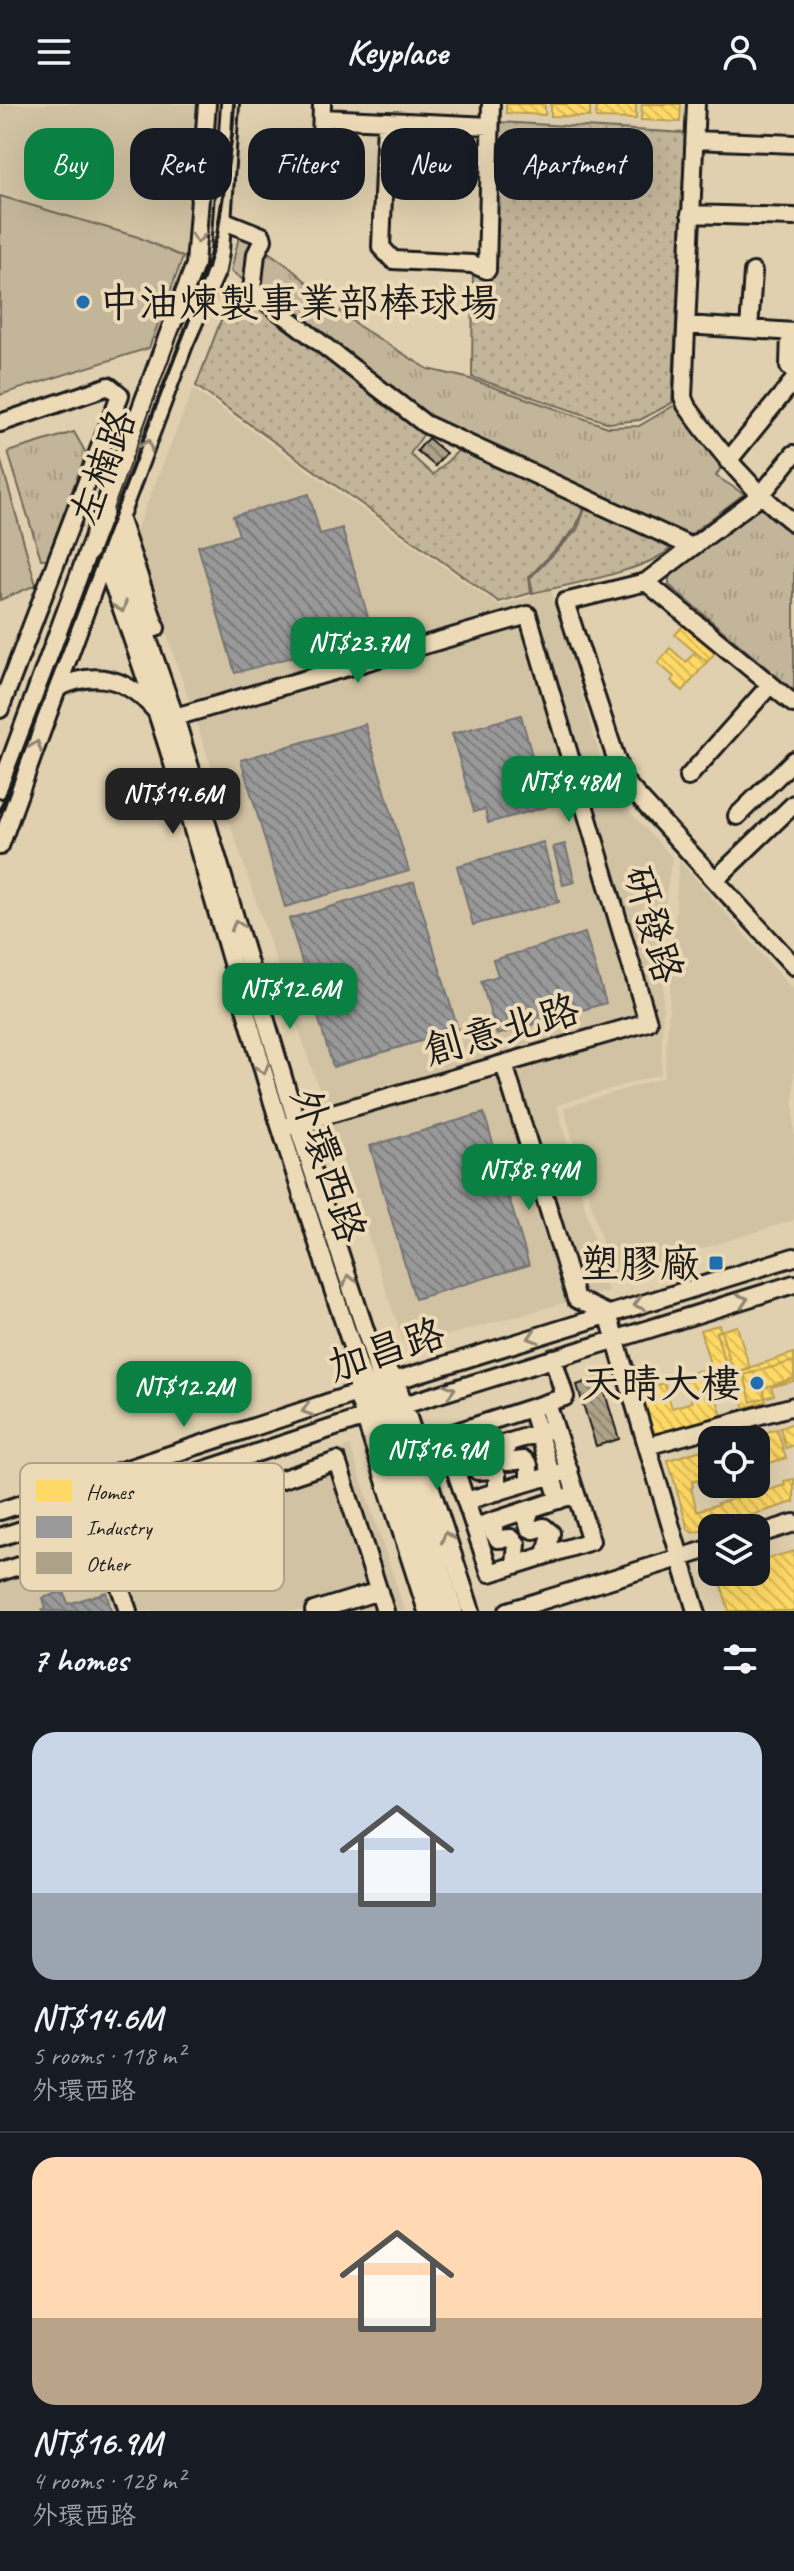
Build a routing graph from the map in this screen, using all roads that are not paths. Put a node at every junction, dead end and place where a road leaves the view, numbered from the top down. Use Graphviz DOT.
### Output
graph roads {
  1 [pos="207,104"];
  2 [pos="230,104"];
  3 [pos="491,104"];
  4 [pos="696,104"];
  5 [pos="322,111"];
  6 [pos="386,121"];
  7 [pos="490,126"];
  8 [pos="695,140"];
  9 [pos="794,144"];
  10 [pos="690,214"];
  11 [pos="794,217"];
  12 [pos="222,220"];
  13 [pos="753,272"];
  14 [pos="686,325"];
  15 [pos="749,329"];
  16 [pos="792,332"];
  17 [pos="794,371"];
  18 [pos="794,380"];
  19 [pos="0,423"];
  20 [pos="794,454"];
  21 [pos="728,461"];
  22 [pos="110,491"];
  23 [pos="761,495"];
  24 [pos="103,510"];
  25 [pos="119,518"];
  26 [pos="792,518"];
  27 [pos="94,534"];
  28 [pos="112,538"];
  29 [pos="692,547"];
  30 [pos="104,560"];
  31 [pos="646,582"];
  32 [pos="770,685"];
  33 [pos="57,688"];
  34 [pos="794,704"];
  35 [pos="0,709"];
  36 [pos="157,713"];
  37 [pos="175,717"];
  38 [pos="794,760"];
  39 [pos="688,777"];
  40 [pos="0,789"];
  41 [pos="794,804"];
  42 [pos="737,816"];
  43 [pos="0,846"];
  44 [pos="715,880"];
  45 [pos="794,966"];
  46 [pos="648,1022"];
  47 [pos="504,1064"];
  48 [pos="289,1126"];
  49 [pos="794,1257"];
  50 [pos="794,1284"];
  51 [pos="608,1314"];
  52 [pos="615,1339"];
  53 [pos="553,1358"];
  54 [pos="375,1387"];
  55 [pos="794,1406"];
  56 [pos="531,1408"];
  57 [pos="383,1411"];
  58 [pos="481,1424"];
  59 [pos="531,1435"];
  60 [pos="647,1446"];
  61 [pos="484,1450"];
  62 [pos="452,1460"];
  63 [pos="145,1463"];
  64 [pos="225,1463"];
  65 [pos="569,1470"];
  66 [pos="284,1478"];
  67 [pos="539,1479"];
  68 [pos="500,1491"];
  69 [pos="576,1494"];
  70 [pos="466,1501"];
  71 [pos="20,1504"];
  72 [pos="545,1505"];
  73 [pos="0,1511"];
  74 [pos="504,1518"];
  75 [pos="794,1523"];
  76 [pos="475,1527"];
  77 [pos="20,1530"];
  78 [pos="770,1531"];
  79 [pos="0,1537"];
  80 [pos="698,1552"];
  81 [pos="546,1555"];
  82 [pos="680,1556"];
  83 [pos="20,1565"];
  84 [pos="515,1565"];
  85 [pos="0,1572"];
  86 [pos="121,1591"];
  87 [pos="379,1591"];
  88 [pos="128,1611"];
  89 [pos="314,1611"];
  90 [pos="385,1611"];
  91 [pos="427,1611"];
  92 [pos="440,1611"];
  93 [pos="454,1611"];
  94 [pos="471,1611"];
  95 [pos="508,1611"];
  96 [pos="696,1611"];
  1 -- 22 [label="street, 左楠路, one-way"];
  2 -- 12 [label="street, 左楠路"];
  3 -- 7 [label="street"];
  4 -- 8 [label="street"];
  5 -- 6 [label="street"];
  6 -- 7 [label="street"];
  6 -- 7 [label="street"];
  8 -- 9 [label="street"];
  8 -- 10 [label="street"];
  10 -- 11 [label="street"];
  10 -- 14 [label="street"];
  25 -- 12 [label="street, 左楠路, one-way"];
  12 -- 29 [label="street"];
  13 -- 15 [label="street"];
  14 -- 15 [label="street"];
  14 -- 21 [label="street"];
  15 -- 16 [label="street"];
  16 -- 17 [label="street"];
  18 -- 21 [label="street"];
  19 -- 35 [label="street"];
  20 -- 23 [label="street"];
  21 -- 23 [label="street"];
  22 -- 24 [label="street, 左楠路"];
  22 -- 25 [label="street, 外環西路"];
  23 -- 26 [label="street"];
  23 -- 29 [label="street"];
  24 -- 27 [label="street, 左楠路"];
  24 -- 28 [label="street, 外環西路"];
  25 -- 28 [label="street, 左楠路"];
  25 -- 37 [label="street, 外環西路"];
  27 -- 30 [label="street, 外環西路"];
  27 -- 40 [label="street, 左楠路"];
  28 -- 30 [label="street, 左楠路"];
  28 -- 37 [label="street, 外環西路"];
  29 -- 31 [label="street"];
  30 -- 33 [label="street, 左楠路"];
  30 -- 36 [label="street, 外環西路, one-way"];
  31 -- 32 [label="street"];
  31 -- 44 [label="street"];
  32 -- 34 [label="street"];
  32 -- 39 [label="street"];
  33 -- 36 [label="street"];
  43 -- 33 [label="street, 左楠路, one-way"];
  36 -- 48 [label="street, 外環西路, one-way"];
  37 -- 46 [label="street, 研發路"];
  48 -- 37 [label="street, 外環西路, one-way"];
  38 -- 42 [label="street"];
  41 -- 44 [label="street"];
  44 -- 45 [label="street"];
  46 -- 47 [label="street, 創意北路"];
  47 -- 48 [label="street, 創意北路"];
  47 -- 51 [label="street"];
  54 -- 48 [label="street, 外環西路, one-way"];
  48 -- 54 [label="street, 外環西路"];
  49 -- 51 [label="street, 加昌路, one-way"];
  52 -- 50 [label="street, 加昌路, one-way"];
  51 -- 52 [label="street"];
  51 -- 54 [label="street, 加昌路, one-way"];
  52 -- 53 [label="street, 加昌路"];
  52 -- 60 [label="street"];
  53 -- 56 [label="street"];
  57 -- 53 [label="street, 加昌路, one-way"];
  54 -- 57 [label="street, 外環西路"];
  54 -- 57 [label="street, 外環西路"];
  54 -- 63 [label="street, 加昌路, one-way"];
  55 -- 60 [label="street"];
  56 -- 58 [label="street"];
  56 -- 59 [label="street"];
  56 -- 59 [label="street"];
  57 -- 64 [label="street, 加昌路"];
  57 -- 91 [label="street, 外環西路"];
  57 -- 92 [label="street, 外環西路"];
  57 -- 93 [label="street, 外環西路"];
  94 -- 57 [label="street, 外環西路, one-way"];
  58 -- 61 [label="street"];
  58 -- 62 [label="street"];
  59 -- 61 [label="street"];
  59 -- 65 [label="street"];
  59 -- 67 [label="street"];
  59 -- 67 [label="street"];
  60 -- 82 [label="street"];
  61 -- 62 [label="street"];
  61 -- 68 [label="street"];
  62 -- 70 [label="street"];
  65 -- 67 [label="street"];
  65 -- 69 [label="street"];
  66 -- 87 [label="street"];
  67 -- 68 [label="street"];
  67 -- 72 [label="street"];
  68 -- 70 [label="street"];
  68 -- 74 [label="street"];
  69 -- 72 [label="street"];
  69 -- 81 [label="street"];
  70 -- 76 [label="street"];
  71 -- 73 [label="street, 加昌路, one-way"];
  72 -- 74 [label="street"];
  72 -- 81 [label="street"];
  74 -- 76 [label="street"];
  74 -- 84 [label="street"];
  75 -- 78 [label="street"];
  76 -- 84 [label="street"];
  77 -- 79 [label="street, 加昌路"];
  80 -- 82 [label="street"];
  81 -- 84 [label="street"];
  82 -- 95 [label="street"];
  82 -- 96 [label="street"];
  83 -- 85 [label="street"];
  86 -- 88 [label="street"];
  87 -- 89 [label="street"];
  87 -- 90 [label="street"];
}
